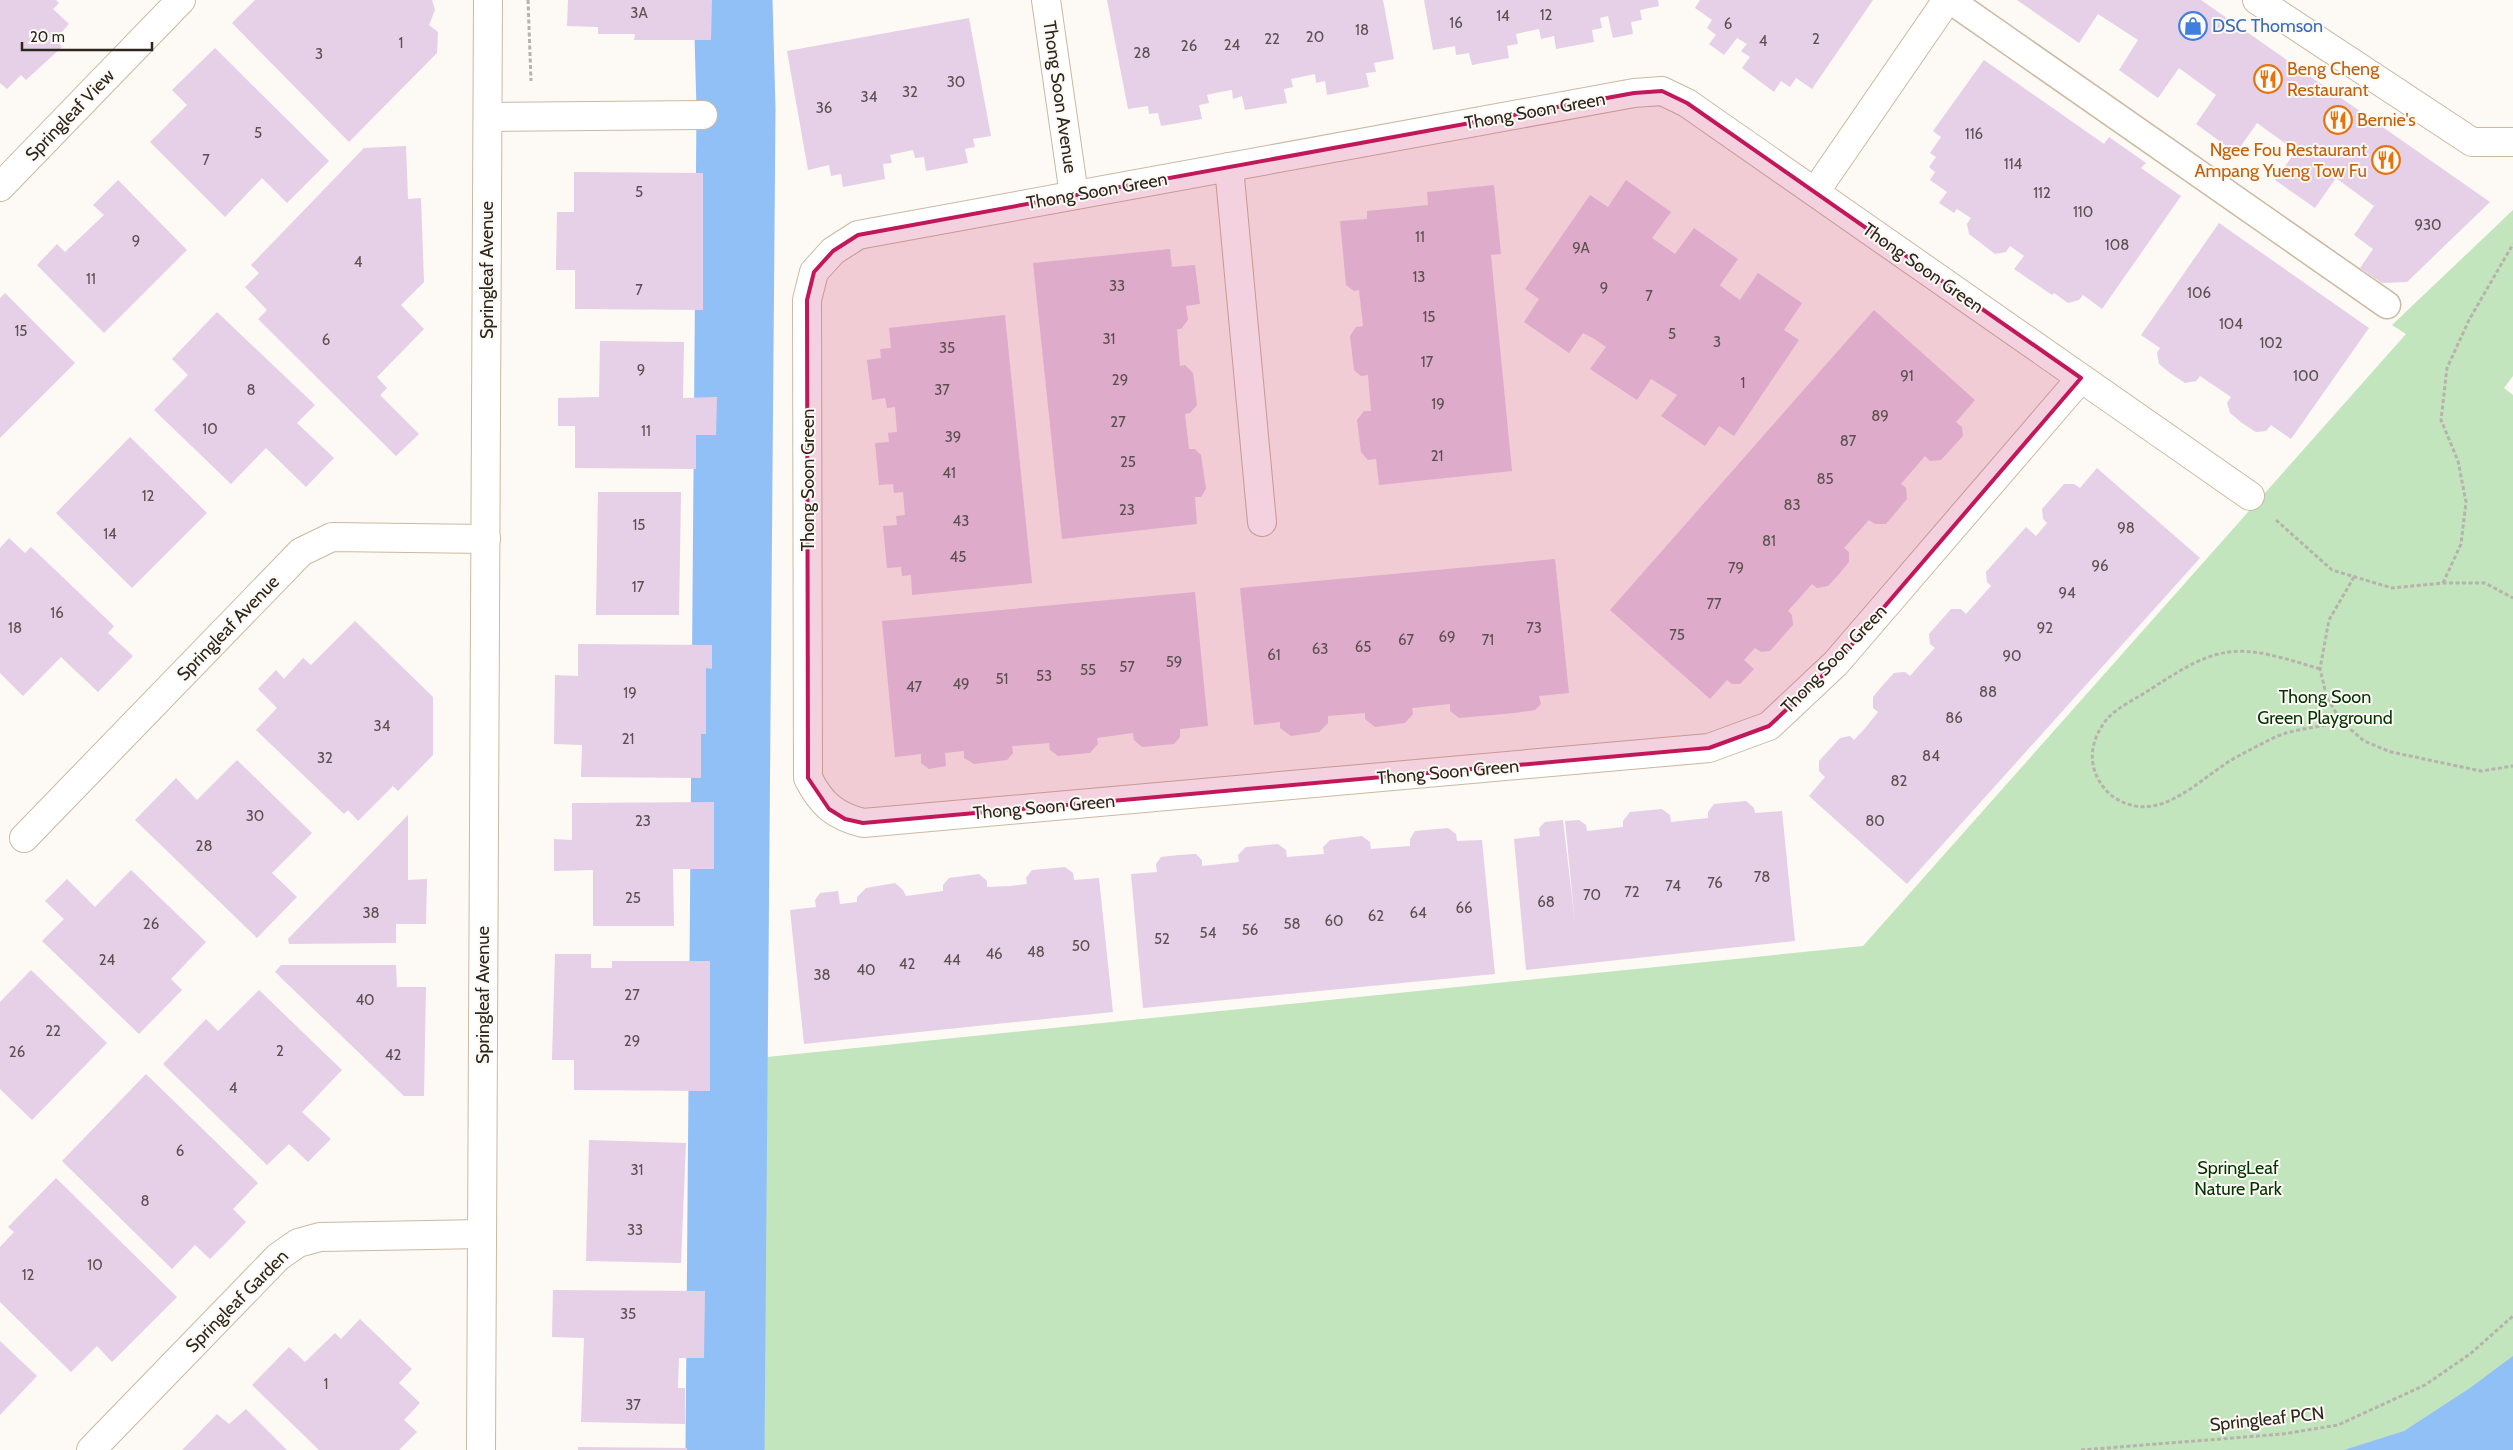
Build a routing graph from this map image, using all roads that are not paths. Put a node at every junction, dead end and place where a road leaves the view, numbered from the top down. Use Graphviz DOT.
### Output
graph roads {
  1 [pos="181,0"];
  2 [pos="488,0"];
  3 [pos="1046,0"];
  4 [pos="1948,0"];
  5 [pos="2257,0"];
  6 [pos="703,115"];
  7 [pos="488,117"];
  8 [pos="2513,142"];
  9 [pos="1229,167"];
  10 [pos="0,187"];
  11 [pos="1815,192"];
  12 [pos="1074,195"];
  13 [pos="2387,305"];
  14 [pos="2081,378"];
  15 [pos="2250,496"];
  16 [pos="1262,522"];
  17 [pos="486,539"];
  18 [pos="24,838"];
  19 [pos="482,1234"];
  20 [pos="91,1450"];
  21 [pos="481,1450"];
  1 -- 10 [label="street, Springleaf View"];
  2 -- 7 [label="street, Springleaf Avenue"];
  3 -- 12 [label="street, Thong Soon Avenue"];
  4 -- 11 [label="street"];
  4 -- 13 [label="lane"];
  5 -- 8 [label="street"];
  6 -- 7 [label="street"];
  7 -- 17 [label="street, Springleaf Avenue"];
  9 -- 11 [label="street, Thong Soon Green"];
  9 -- 12 [label="street, Thong Soon Green"];
  9 -- 16 [label="street"];
  11 -- 14 [label="street, Thong Soon Green"];
  12 -- 14 [label="street, Thong Soon Green"];
  14 -- 15 [label="street, Thong Soon Green"];
  17 -- 18 [label="street, Springleaf Avenue"];
  17 -- 19 [label="street, Springleaf Avenue"];
  19 -- 20 [label="street, Springleaf Garden"];
  19 -- 21 [label="street, Springleaf Avenue"];
}
